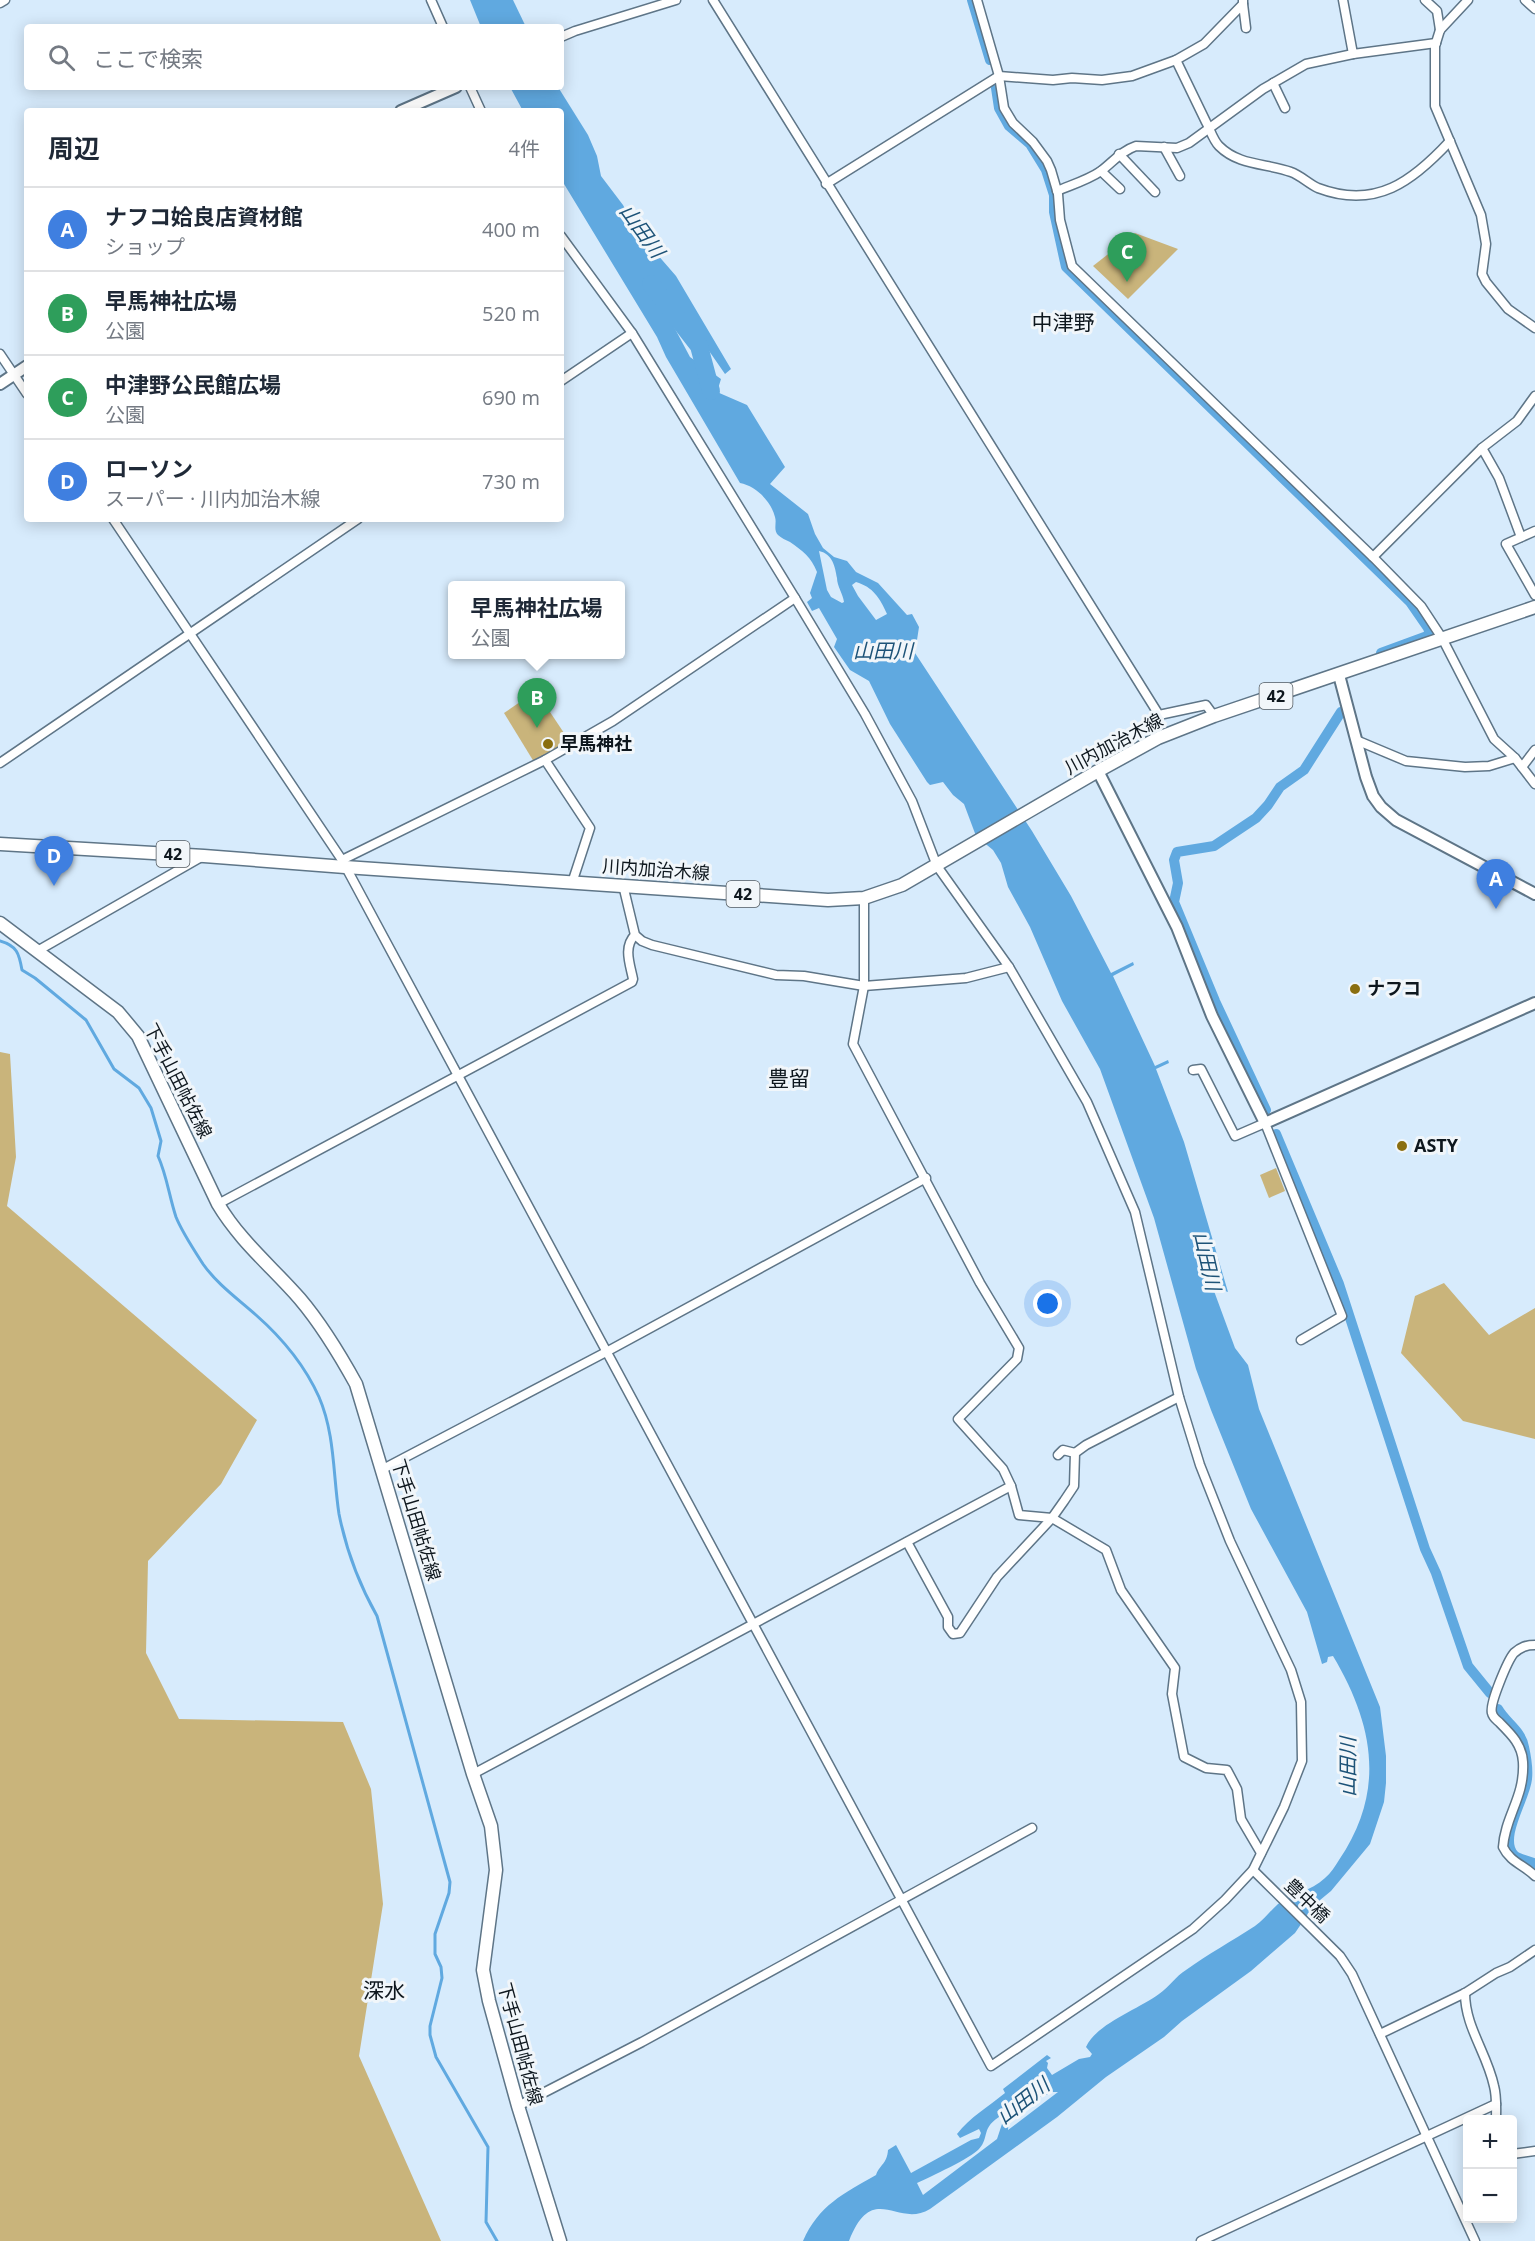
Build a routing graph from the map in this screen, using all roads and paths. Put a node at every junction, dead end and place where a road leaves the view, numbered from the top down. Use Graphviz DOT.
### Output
graph roads {
  1 [pos="5,0"];
  2 [pos="431,0"];
  3 [pos="676,0"];
  4 [pos="712,0"];
  5 [pos="977,0"];
  6 [pos="1343,0"];
  7 [pos="1425,0"];
  8 [pos="1468,0"];
  9 [pos="1525,0"];
  10 [pos="1243,2"];
  11 [pos="0,3"];
  12 [pos="1535,9"];
  13 [pos="442,24"];
  14 [pos="1246,28"];
  15 [pos="1440,30"];
  16 [pos="564,36"];
  17 [pos="1436,43"];
  18 [pos="1353,54"];
  19 [pos="1176,60"];
  20 [pos="999,76"];
  21 [pos="1273,83"];
  22 [pos="449,90"];
  23 [pos="471,90"];
  24 [pos="409,108"];
  25 [pos="480,108"];
  26 [pos="1285,108"];
  27 [pos="1210,128"];
  28 [pos="1450,141"];
  29 [pos="1164,147"];
  30 [pos="1119,154"];
  31 [pos="1101,171"];
  32 [pos="1180,176"];
  33 [pos="826,184"];
  34 [pos="1120,189"];
  35 [pos="1057,191"];
  36 [pos="1155,192"];
  37 [pos="564,240"];
  38 [pos="1535,328"];
  39 [pos="632,333"];
  40 [pos="0,354"];
  41 [pos="24,368"];
  42 [pos="14,375"];
  43 [pos="564,379"];
  44 [pos="0,384"];
  45 [pos="24,390"];
  46 [pos="1535,396"];
  47 [pos="1482,448"];
  48 [pos="115,522"];
  49 [pos="354,522"];
  50 [pos="1535,531"];
  51 [pos="1521,537"];
  52 [pos="1373,557"];
  53 [pos="1535,595"];
  54 [pos="795,598"];
  55 [pos="1535,607"];
  56 [pos="191,633"];
  57 [pos="1442,639"];
  58 [pos="1339,675"];
  59 [pos="1214,716"];
  60 [pos="1356,740"];
  61 [pos="1535,750"];
  62 [pos="1515,758"];
  63 [pos="544,760"];
  64 [pos="0,764"];
  65 [pos="1522,767"];
  66 [pos="1098,771"];
  67 [pos="1535,784"];
  68 [pos="0,844"];
  69 [pos="204,856"];
  70 [pos="344,864"];
  71 [pos="939,865"];
  72 [pos="572,883"];
  73 [pos="623,885"];
  74 [pos="1535,894"];
  75 [pos="864,898"];
  76 [pos="0,923"];
  77 [pos="635,934"];
  78 [pos="39,950"];
  79 [pos="1009,967"];
  80 [pos="864,986"];
  81 [pos="1535,1003"];
  82 [pos="1193,1070"];
  83 [pos="457,1075"];
  84 [pos="1266,1124"];
  85 [pos="926,1178"];
  86 [pos="218,1204"];
  87 [pos="1301,1340"];
  88 [pos="608,1351"];
  89 [pos="1179,1397"];
  90 [pos="1076,1453"];
  91 [pos="1058,1455"];
  92 [pos="381,1470"];
  93 [pos="1011,1486"];
  94 [pos="1052,1518"];
  95 [pos="907,1542"];
  96 [pos="754,1623"];
  97 [pos="1535,1645"];
  98 [pos="473,1774"];
  99 [pos="1032,1828"];
  100 [pos="1261,1853"];
  101 [pos="1255,1872"];
  102 [pos="1535,1876"];
  103 [pos="902,1899"];
  104 [pos="1535,1950"];
  105 [pos="1465,1992"];
  106 [pos="1380,2034"];
  107 [pos="1496,2104"];
  108 [pos="518,2106"];
  109 [pos="1496,2115"];
  110 [pos="1428,2138"];
  111 [pos="1535,2151"];
  112 [pos="1517,2153"];
  113 [pos="560,2241"];
  114 [pos="1201,2241"];
  115 [pos="1475,2241"];
  1 -- 11 [label="street"];
  2 -- 13 [label="street"];
  3 -- 16 [label="street"];
  4 -- 33 [label="street"];
  5 -- 20 [label="street"];
  6 -- 18 [label="street"];
  7 -- 15 [label="street"];
  8 -- 15 [label="street"];
  9 -- 12 [label="street"];
  10 -- 14 [label="street"];
  10 -- 19 [label="street"];
  15 -- 17 [label="street"];
  17 -- 18 [label="street"];
  17 -- 28 [label="street"];
  18 -- 21 [label="street"];
  19 -- 20 [label="street"];
  19 -- 27 [label="street"];
  20 -- 33 [label="street"];
  20 -- 35 [label="street"];
  21 -- 26 [label="street"];
  21 -- 27 [label="street"];
  22 -- 24 [label="street"];
  23 -- 25 [label="street"];
  27 -- 28 [label="street"];
  27 -- 29 [label="street"];
  28 -- 38 [label="street"];
  29 -- 30 [label="street"];
  29 -- 32 [label="street"];
  30 -- 31 [label="street"];
  30 -- 36 [label="street"];
  31 -- 34 [label="street"];
  31 -- 35 [label="street"];
  33 -- 59 [label="street"];
  35 -- 52 [label="street"];
  37 -- 39 [label="street"];
  39 -- 43 [label="street"];
  39 -- 54 [label="street"];
  40 -- 42 [label="street"];
  41 -- 42 [label="street"];
  42 -- 44 [label="street"];
  42 -- 45 [label="street"];
  46 -- 47 [label="street"];
  47 -- 51 [label="street"];
  47 -- 52 [label="street"];
  48 -- 56 [label="street"];
  49 -- 56 [label="street"];
  50 -- 51 [label="street"];
  51 -- 53 [label="street"];
  52 -- 57 [label="street"];
  54 -- 63 [label="street"];
  54 -- 71 [label="street"];
  55 -- 57 [label="main road, 川内加治木線 / 42"];
  56 -- 64 [label="street"];
  56 -- 70 [label="street"];
  57 -- 58 [label="main road, 川内加治木線 / 42"];
  57 -- 62 [label="street"];
  58 -- 59 [label="main road, 川内加治木線 / 42"];
  58 -- 60 [label="street"];
  59 -- 66 [label="main road, 川内加治木線 / 42"];
  60 -- 62 [label="street"];
  60 -- 74 [label="street"];
  61 -- 65 [label="street"];
  62 -- 65 [label="street"];
  63 -- 70 [label="street"];
  63 -- 72 [label="street"];
  65 -- 67 [label="street"];
  66 -- 71 [label="main road, 川内加治木線 / 42"];
  66 -- 84 [label="street"];
  68 -- 69 [label="main road, 川内加治木線 / 42"];
  69 -- 70 [label="main road, 川内加治木線 / 42"];
  69 -- 78 [label="street"];
  70 -- 72 [label="main road, 川内加治木線 / 42"];
  70 -- 83 [label="street"];
  71 -- 75 [label="main road, 川内加治木線 / 42"];
  71 -- 79 [label="street"];
  72 -- 73 [label="main road, 川内加治木線 / 42"];
  73 -- 75 [label="main road, 川内加治木線 / 42"];
  73 -- 77 [label="street"];
  75 -- 80 [label="street"];
  76 -- 78 [label="main road, 下手山田帖佐線"];
  77 -- 80 [label="street"];
  77 -- 83 [label="street"];
  78 -- 86 [label="main road, 下手山田帖佐線"];
  79 -- 80 [label="street"];
  79 -- 89 [label="street"];
  80 -- 85 [label="street"];
  81 -- 84 [label="street"];
  82 -- 84 [label="street"];
  83 -- 86 [label="street"];
  83 -- 88 [label="street"];
  84 -- 87 [label="street"];
  85 -- 88 [label="street"];
  85 -- 93 [label="street"];
  86 -- 92 [label="main road, 下手山田帖佐線"];
  88 -- 92 [label="street"];
  88 -- 96 [label="street"];
  89 -- 90 [label="street"];
  89 -- 100 [label="street"];
  90 -- 91 [label="street"];
  90 -- 94 [label="street"];
  92 -- 98 [label="main road, 下手山田帖佐線"];
  93 -- 94 [label="street"];
  93 -- 95 [label="street"];
  94 -- 95 [label="street"];
  94 -- 100 [label="street"];
  95 -- 96 [label="street"];
  96 -- 98 [label="street"];
  96 -- 103 [label="street"];
  97 -- 102 [label="street"];
  98 -- 108 [label="main road, 下手山田帖佐線"];
  99 -- 103 [label="street"];
  100 -- 101 [label="street"];
  101 -- 103 [label="street"];
  101 -- 106 [label="street, 豊中橋"];
  103 -- 108 [label="street"];
  104 -- 105 [label="street"];
  105 -- 106 [label="street"];
  105 -- 107 [label="street"];
  106 -- 110 [label="street, 豊中橋"];
  107 -- 109 [label="street"];
  107 -- 110 [label="street"];
  108 -- 113 [label="main road, 下手山田帖佐線"];
  110 -- 114 [label="street"];
  110 -- 115 [label="street, 豊中橋"];
  111 -- 112 [label="street"];
}
